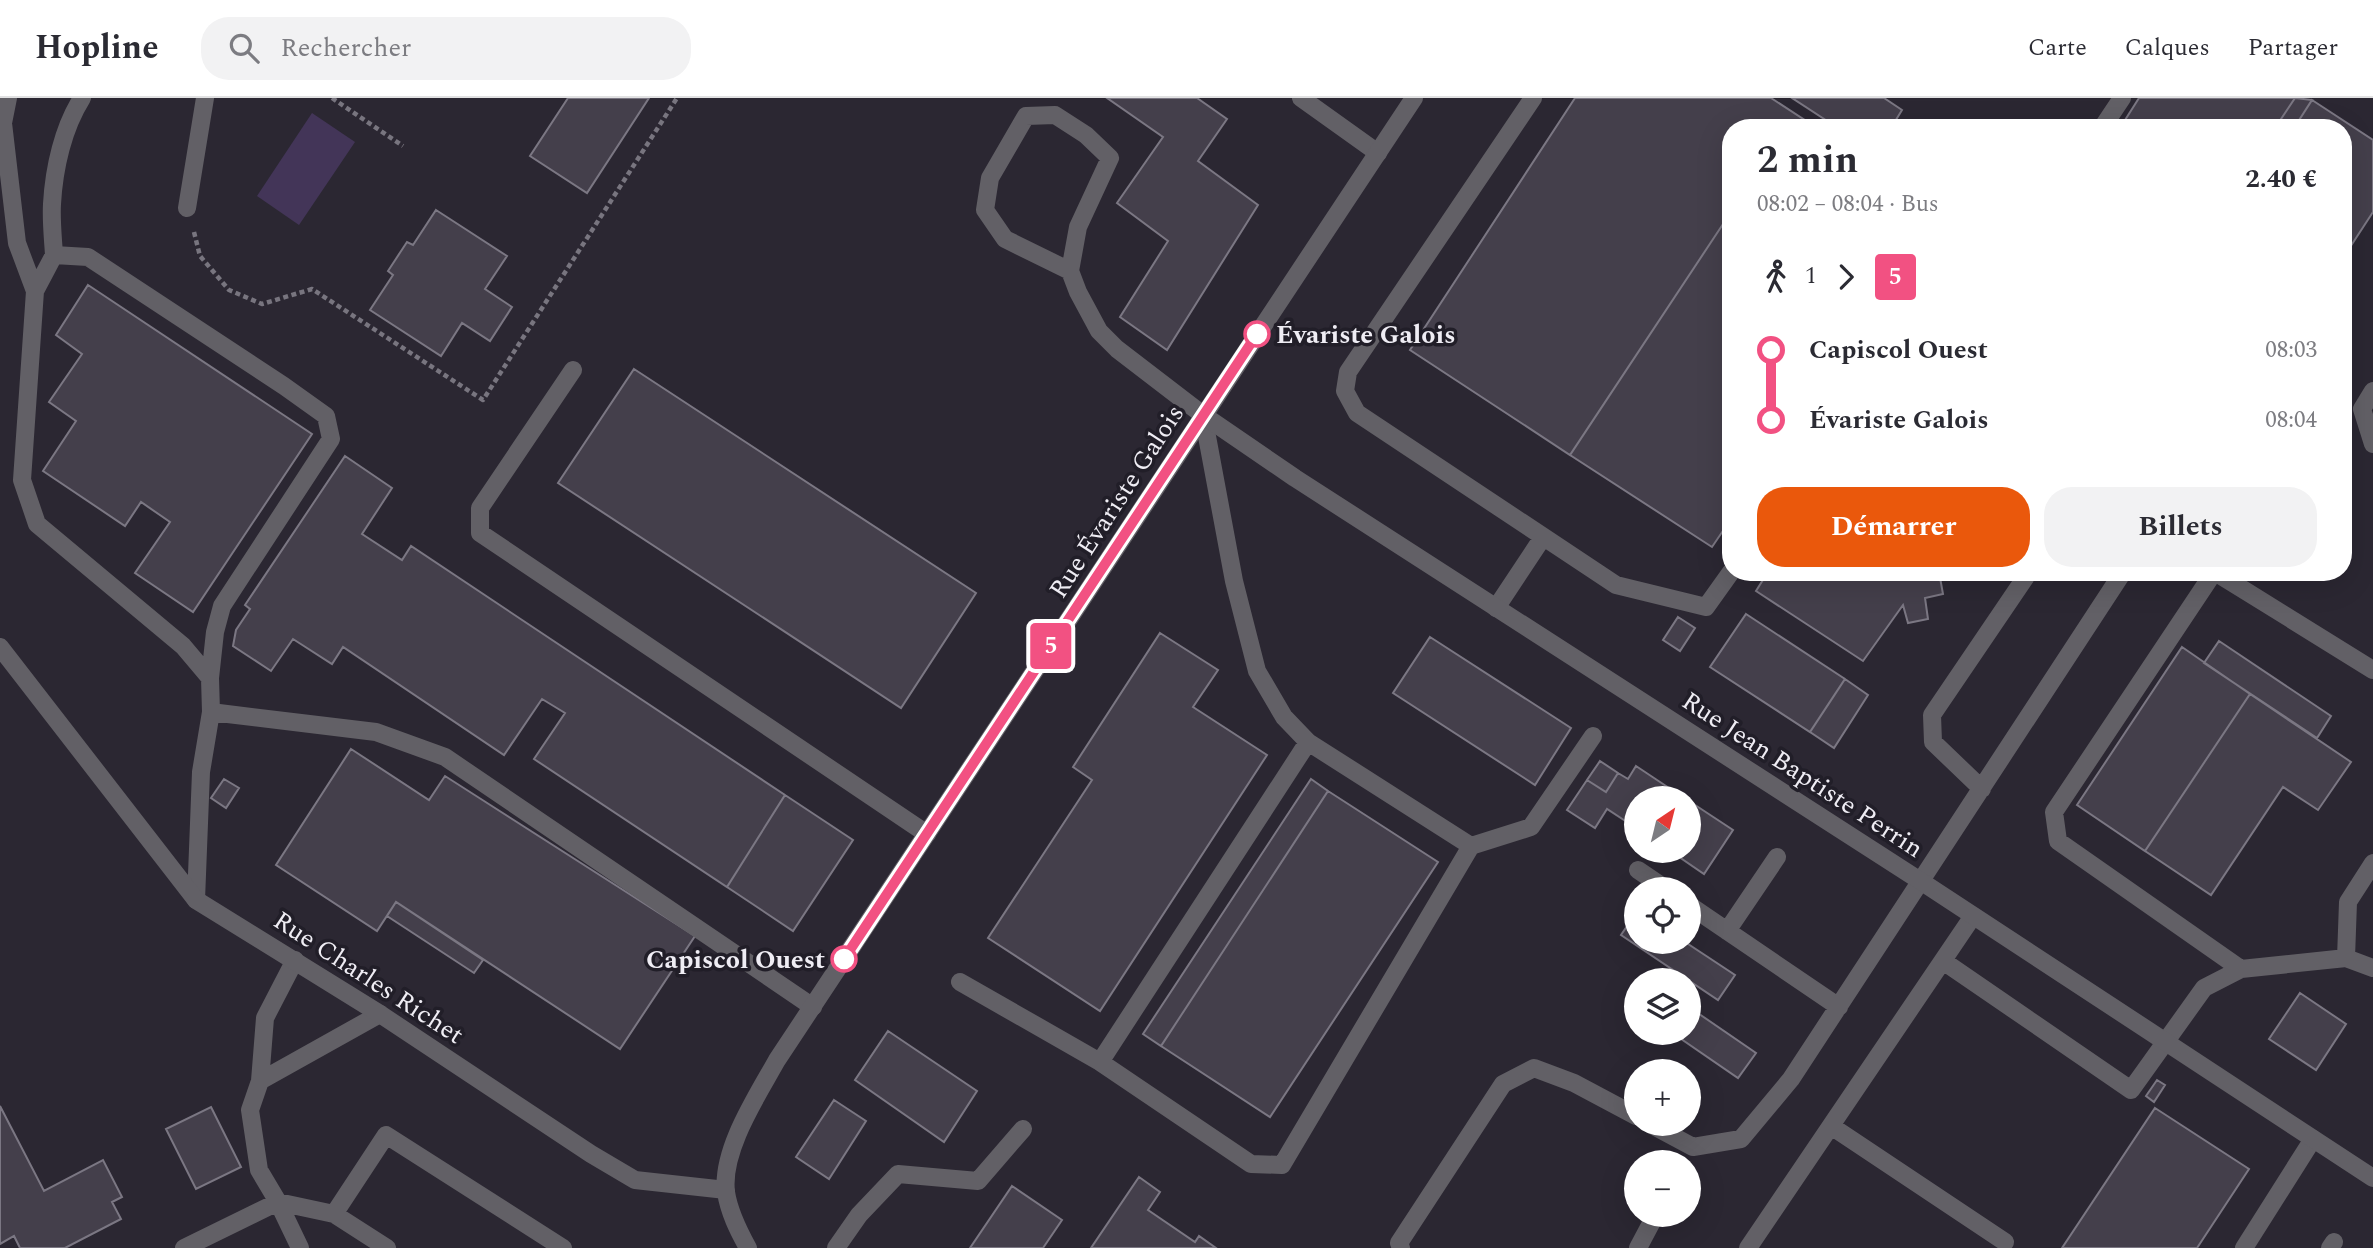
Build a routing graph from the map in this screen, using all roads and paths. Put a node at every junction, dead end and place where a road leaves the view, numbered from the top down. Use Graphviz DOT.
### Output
graph roads {
  1 [pos="8,98"];
  2 [pos="82,98"];
  3 [pos="205,98"];
  4 [pos="332,98"];
  5 [pos="677,98"];
  6 [pos="1300,98"];
  7 [pos="1414,98"];
  8 [pos="1533,98"];
  9 [pos="2122,98"];
  10 [pos="2108,119"];
  11 [pos="403,146"];
  12 [pos="1378,153"];
  13 [pos="187,208"];
  14 [pos="54,255"];
  15 [pos="1070,271"];
  16 [pos="35,291"];
  17 [pos="573,370"];
  18 [pos="2373,391"];
  19 [pos="1203,415"];
  20 [pos="2373,444"];
  21 [pos="1543,537"];
  22 [pos="1725,581"];
  23 [pos="2023,581"];
  24 [pos="2117,581"];
  25 [pos="2208,581"];
  26 [pos="2229,581"];
  27 [pos="1496,608"];
  28 [pos="0,647"];
  29 [pos="2373,670"];
  30 [pos="209,678"];
  31 [pos="211,712"];
  32 [pos="1593,736"];
  33 [pos="1308,742"];
  34 [pos="1982,789"];
  35 [pos="927,834"];
  36 [pos="1471,846"];
  37 [pos="1777,857"];
  38 [pos="2373,863"];
  39 [pos="1638,870"];
  40 [pos="1648,877"];
  41 [pos="1922,882"];
  42 [pos="197,900"];
  43 [pos="1701,913"];
  44 [pos="1973,916"];
  45 [pos="1727,931"];
  46 [pos="2346,958"];
  47 [pos="295,960"];
  48 [pos="1943,961"];
  49 [pos="2373,968"];
  50 [pos="2241,969"];
  51 [pos="960,982"];
  52 [pos="813,1007"];
  53 [pos="1839,1007"];
  54 [pos="380,1014"];
  55 [pos="2165,1042"];
  56 [pos="1100,1062"];
  57 [pos="260,1081"];
  58 [pos="1624,1110"];
  59 [pos="1831,1126"];
  60 [pos="1023,1129"];
  61 [pos="1666,1136"];
  62 [pos="2313,1139"];
  63 [pos="1684,1150"];
  64 [pos="1701,1151"];
  65 [pos="2373,1178"];
  66 [pos="726,1190"];
  67 [pos="278,1202"];
  68 [pos="334,1214"];
  69 [pos="1649,1227"];
  70 [pos="536,1241"];
  71 [pos="2005,1242"];
  72 [pos="1751,1247"];
  73 [pos="184,1248"];
  74 [pos="300,1248"];
  75 [pos="387,1248"];
  76 [pos="563,1248"];
  77 [pos="748,1248"];
  78 [pos="836,1248"];
  79 [pos="1401,1248"];
  80 [pos="1638,1248"];
  81 [pos="2244,1248"];
  1 -- 16 [label="street"];
  2 -- 14 [label="street"];
  3 -- 13 [label="street"];
  4 -- 11 [label="path"];
  5 -- 13 [label="path"];
  6 -- 12 [label="street"];
  7 -- 12 [label="street, Rue Évariste Galois"];
  8 -- 21 [label="street"];
  9 -- 10 [label="street"];
  12 -- 19 [label="street, Rue Évariste Galois"];
  14 -- 16 [label="street"];
  14 -- 30 [label="street"];
  15 -- 15 [label="street"];
  15 -- 19 [label="street, Rue Jean Baptiste Perrin"];
  16 -- 30 [label="street"];
  17 -- 35 [label="street"];
  18 -- 20 [label="street"];
  19 -- 27 [label="street, Rue Jean Baptiste Perrin"];
  19 -- 33 [label="street"];
  19 -- 35 [label="street, Rue Évariste Galois"];
  21 -- 22 [label="street"];
  21 -- 27 [label="street"];
  23 -- 34 [label="street"];
  24 -- 34 [label="street"];
  25 -- 50 [label="street"];
  26 -- 29 [label="street"];
  27 -- 41 [label="street, Rue Jean Baptiste Perrin"];
  28 -- 42 [label="street, Rue Charles Richet"];
  30 -- 31 [label="street"];
  31 -- 42 [label="street"];
  31 -- 52 [label="street"];
  32 -- 36 [label="street"];
  33 -- 36 [label="street"];
  33 -- 56 [label="street"];
  34 -- 41 [label="street"];
  35 -- 52 [label="street, Rue Évariste Galois"];
  36 -- 56 [label="street"];
  37 -- 45 [label="street"];
  38 -- 46 [label="street"];
  39 -- 40 [label="street"];
  41 -- 44 [label="street, Rue Jean Baptiste Perrin"];
  41 -- 53 [label="street"];
  42 -- 47 [label="street, Rue Charles Richet"];
  43 -- 45 [label="street"];
  44 -- 48 [label="street"];
  44 -- 55 [label="street, Rue Jean Baptiste Perrin"];
  45 -- 53 [label="street"];
  46 -- 49 [label="street"];
  46 -- 50 [label="street"];
  47 -- 54 [label="street, Rue Charles Richet"];
  47 -- 57 [label="street"];
  48 -- 55 [label="street"];
  48 -- 59 [label="street"];
  50 -- 55 [label="street"];
  51 -- 56 [label="street"];
  52 -- 66 [label="street, Rue Évariste Galois"];
  53 -- 64 [label="street"];
  54 -- 57 [label="street"];
  54 -- 66 [label="street, Rue Charles Richet"];
  55 -- 62 [label="street, Rue Jean Baptiste Perrin"];
  57 -- 67 [label="street"];
  58 -- 79 [label="street"];
  59 -- 71 [label="street"];
  59 -- 72 [label="street"];
  60 -- 78 [label="street"];
  61 -- 63 [label="street"];
  62 -- 65 [label="street, Rue Jean Baptiste Perrin"];
  62 -- 81 [label="street"];
  66 -- 77 [label="street"];
  67 -- 68 [label="street"];
  67 -- 73 [label="street"];
  67 -- 74 [label="street"];
  68 -- 70 [label="street"];
  68 -- 75 [label="street"];
  69 -- 80 [label="street"];
  70 -- 76 [label="street"];
}
